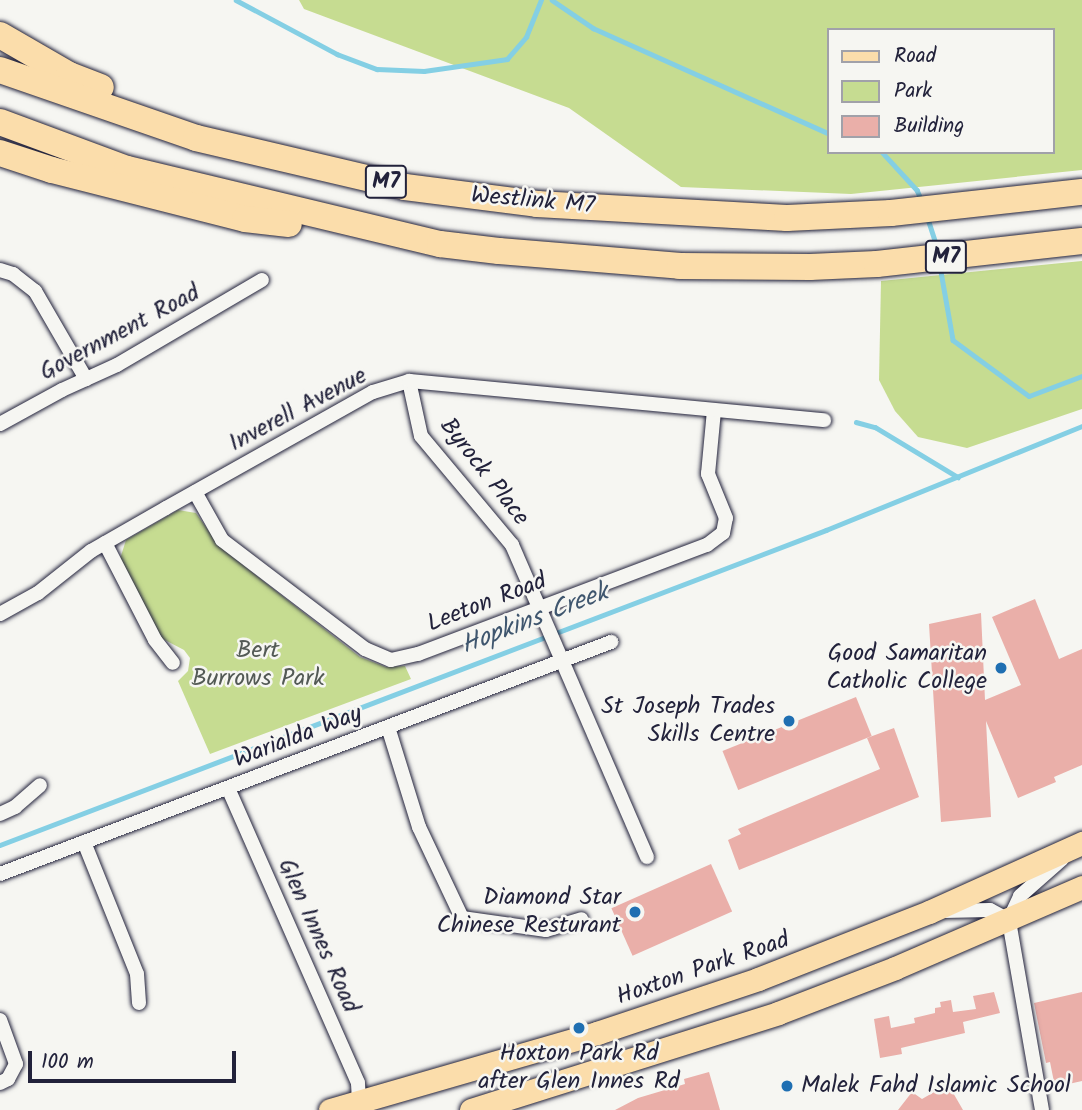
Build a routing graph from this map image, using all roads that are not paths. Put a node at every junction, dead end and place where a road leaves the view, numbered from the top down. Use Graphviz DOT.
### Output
graph roads {
  1 [pos="0,35"];
  2 [pos="0,70"];
  3 [pos="0,122"];
  4 [pos="0,153"];
  5 [pos="405,187"];
  6 [pos="1082,192"];
  7 [pos="1082,241"];
  8 [pos="440,244"];
  9 [pos="0,270"];
  10 [pos="262,280"];
  11 [pos="86,379"];
  12 [pos="409,382"];
  13 [pos="714,411"];
  14 [pos="824,420"];
  15 [pos="0,424"];
  16 [pos="195,492"];
  17 [pos="106,543"];
  18 [pos="538,607"];
  19 [pos="0,614"];
  20 [pos="611,642"];
  21 [pos="562,660"];
  22 [pos="173,663"];
  23 [pos="388,727"];
  24 [pos="40,785"];
  25 [pos="228,788"];
  26 [pos="0,814"];
  27 [pos="84,842"];
  28 [pos="1081,844"];
  29 [pos="647,857"];
  30 [pos="0,874"];
  31 [pos="1082,887"];
  32 [pos="929,912"];
  33 [pos="582,919"];
  34 [pos="1009,920"];
  35 [pos="139,1003"];
  36 [pos="0,1020"];
  37 [pos="0,1083"];
  38 [pos="359,1103"];
  39 [pos="330,1110"];
  40 [pos="471,1110"];
  41 [pos="1042,1110"];
  1 -- 5 [label="highway, M7"];
  2 -- 5 [label="highway, Westlink M7 / M7"];
  3 -- 8 [label="highway, M7"];
  4 -- 8 [label="highway"];
  5 -- 6 [label="highway, Westlink M7 / M7"];
  7 -- 8 [label="highway, M7"];
  9 -- 11 [label="street"];
  10 -- 11 [label="street, Government Road"];
  11 -- 15 [label="street, Government Road"];
  12 -- 13 [label="street, Inverell Avenue"];
  12 -- 16 [label="street, Inverell Avenue"];
  12 -- 18 [label="street, Byrock Place"];
  13 -- 14 [label="street, Inverell Avenue"];
  13 -- 18 [label="street, Leeton Road"];
  16 -- 17 [label="street, Inverell Avenue"];
  16 -- 18 [label="street, Leeton Road"];
  17 -- 19 [label="street, Inverell Avenue"];
  17 -- 22 [label="street"];
  18 -- 21 [label="street, Byrock Place"];
  20 -- 21 [label="street, Warialda Way"];
  21 -- 23 [label="street, Warialda Way"];
  21 -- 29 [label="street, Byrock Place"];
  23 -- 25 [label="street, Warialda Way"];
  23 -- 33 [label="street"];
  24 -- 26 [label="street"];
  25 -- 27 [label="street, Warialda Way"];
  25 -- 38 [label="street, Glen Innes Road"];
  27 -- 30 [label="street, Warialda Way"];
  27 -- 35 [label="street"];
  28 -- 32 [label="main road, Hoxton Park Road"];
  28 -- 34 [label="street"];
  31 -- 34 [label="main road"];
  32 -- 34 [label="street"];
  32 -- 38 [label="main road, Hoxton Park Road"];
  34 -- 40 [label="main road"];
  34 -- 41 [label="street"];
  36 -- 37 [label="street"];
  38 -- 39 [label="main road, Hoxton Park Road"];
}
